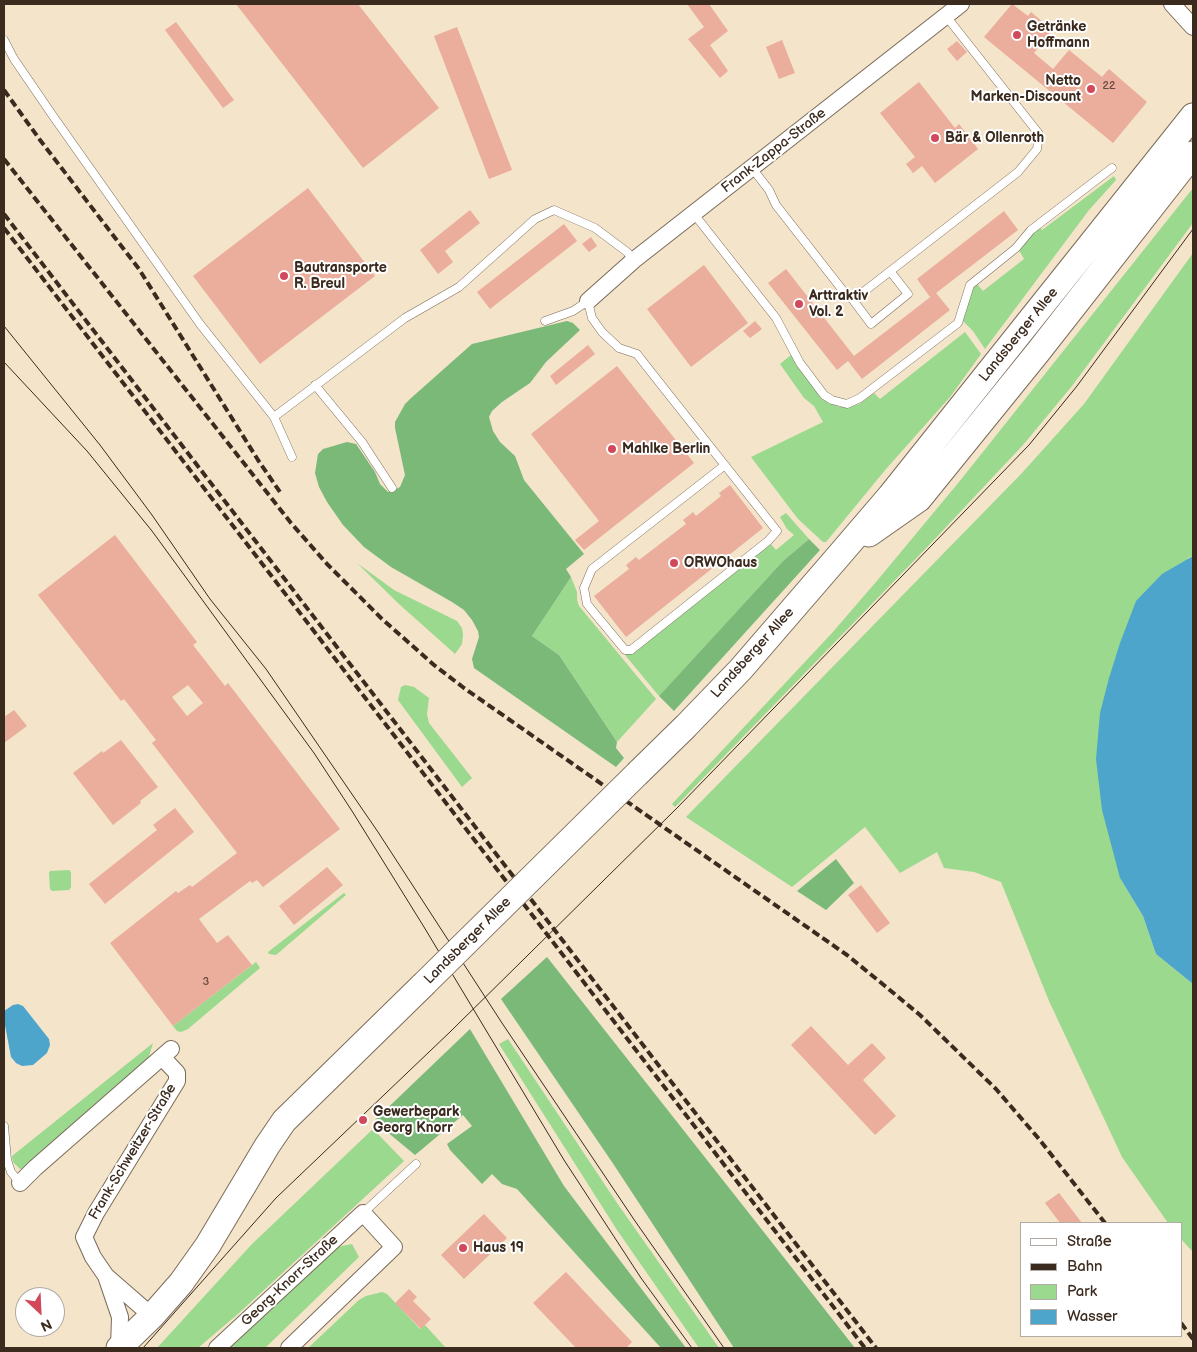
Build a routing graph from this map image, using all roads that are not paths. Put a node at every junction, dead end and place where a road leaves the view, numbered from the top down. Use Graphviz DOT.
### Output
graph roads {
  1 [pos="961,4"];
  2 [pos="1172,4"];
  3 [pos="946,16"];
  4 [pos="1193,27"];
  5 [pos="4,40"];
  6 [pos="1193,116"];
  7 [pos="1193,154"];
  8 [pos="752,168"];
  9 [pos="1112,168"];
  10 [pos="694,214"];
  11 [pos="634,260"];
  12 [pos="890,271"];
  13 [pos="853,300"];
  14 [pos="588,301"];
  15 [pos="545,322"];
  16 [pos="316,386"];
  17 [pos="274,417"];
  18 [pos="292,457"];
  19 [pos="724,465"];
  20 [pos="392,488"];
  21 [pos="842,552"];
  22 [pos="4,1126"];
  23 [pos="416,1164"];
  24 [pos="20,1183"];
  25 [pos="363,1213"];
  26 [pos="106,1276"];
  27 [pos="152,1316"];
  28 [pos="119,1348"];
  29 [pos="217,1348"];
  30 [pos="289,1348"];
  1 -- 3 [label="street, Frank-Zappa-Straße"];
  2 -- 4 [label="street"];
  3 -- 8 [label="street, Frank-Zappa-Straße"];
  3 -- 12 [label="lane"];
  5 -- 17 [label="lane"];
  6 -- 21 [label="main road, Landsberger Allee"];
  7 -- 21 [label="main road, Landsberger Allee"];
  8 -- 10 [label="street, Frank-Zappa-Straße"];
  8 -- 13 [label="lane"];
  9 -- 10 [label="lane"];
  10 -- 11 [label="street, Frank-Zappa-Straße"];
  11 -- 14 [label="street, Frank-Zappa-Straße"];
  11 -- 16 [label="lane"];
  12 -- 13 [label="lane"];
  12 -- 13 [label="lane"];
  14 -- 15 [label="lane"];
  14 -- 19 [label="lane"];
  16 -- 17 [label="lane"];
  16 -- 20 [label="lane"];
  17 -- 18 [label="lane"];
  19 -- 19 [label="lane"];
  21 -- 27 [label="main road, Landsberger Allee, bridge"];
  22 -- 24 [label="lane"];
  23 -- 25 [label="lane, Georg-Knorr-Straße"];
  24 -- 26 [label="street, Frank-Schweitzer-Straße"];
  25 -- 29 [label="street, Georg-Knorr-Straße"];
  25 -- 30 [label="street"];
  26 -- 27 [label="street, Frank-Schweitzer-Straße"];
  26 -- 28 [label="street, Frank-Schweitzer-Straße"];
  27 -- 28 [label="main road, Landsberger Allee"];
}
